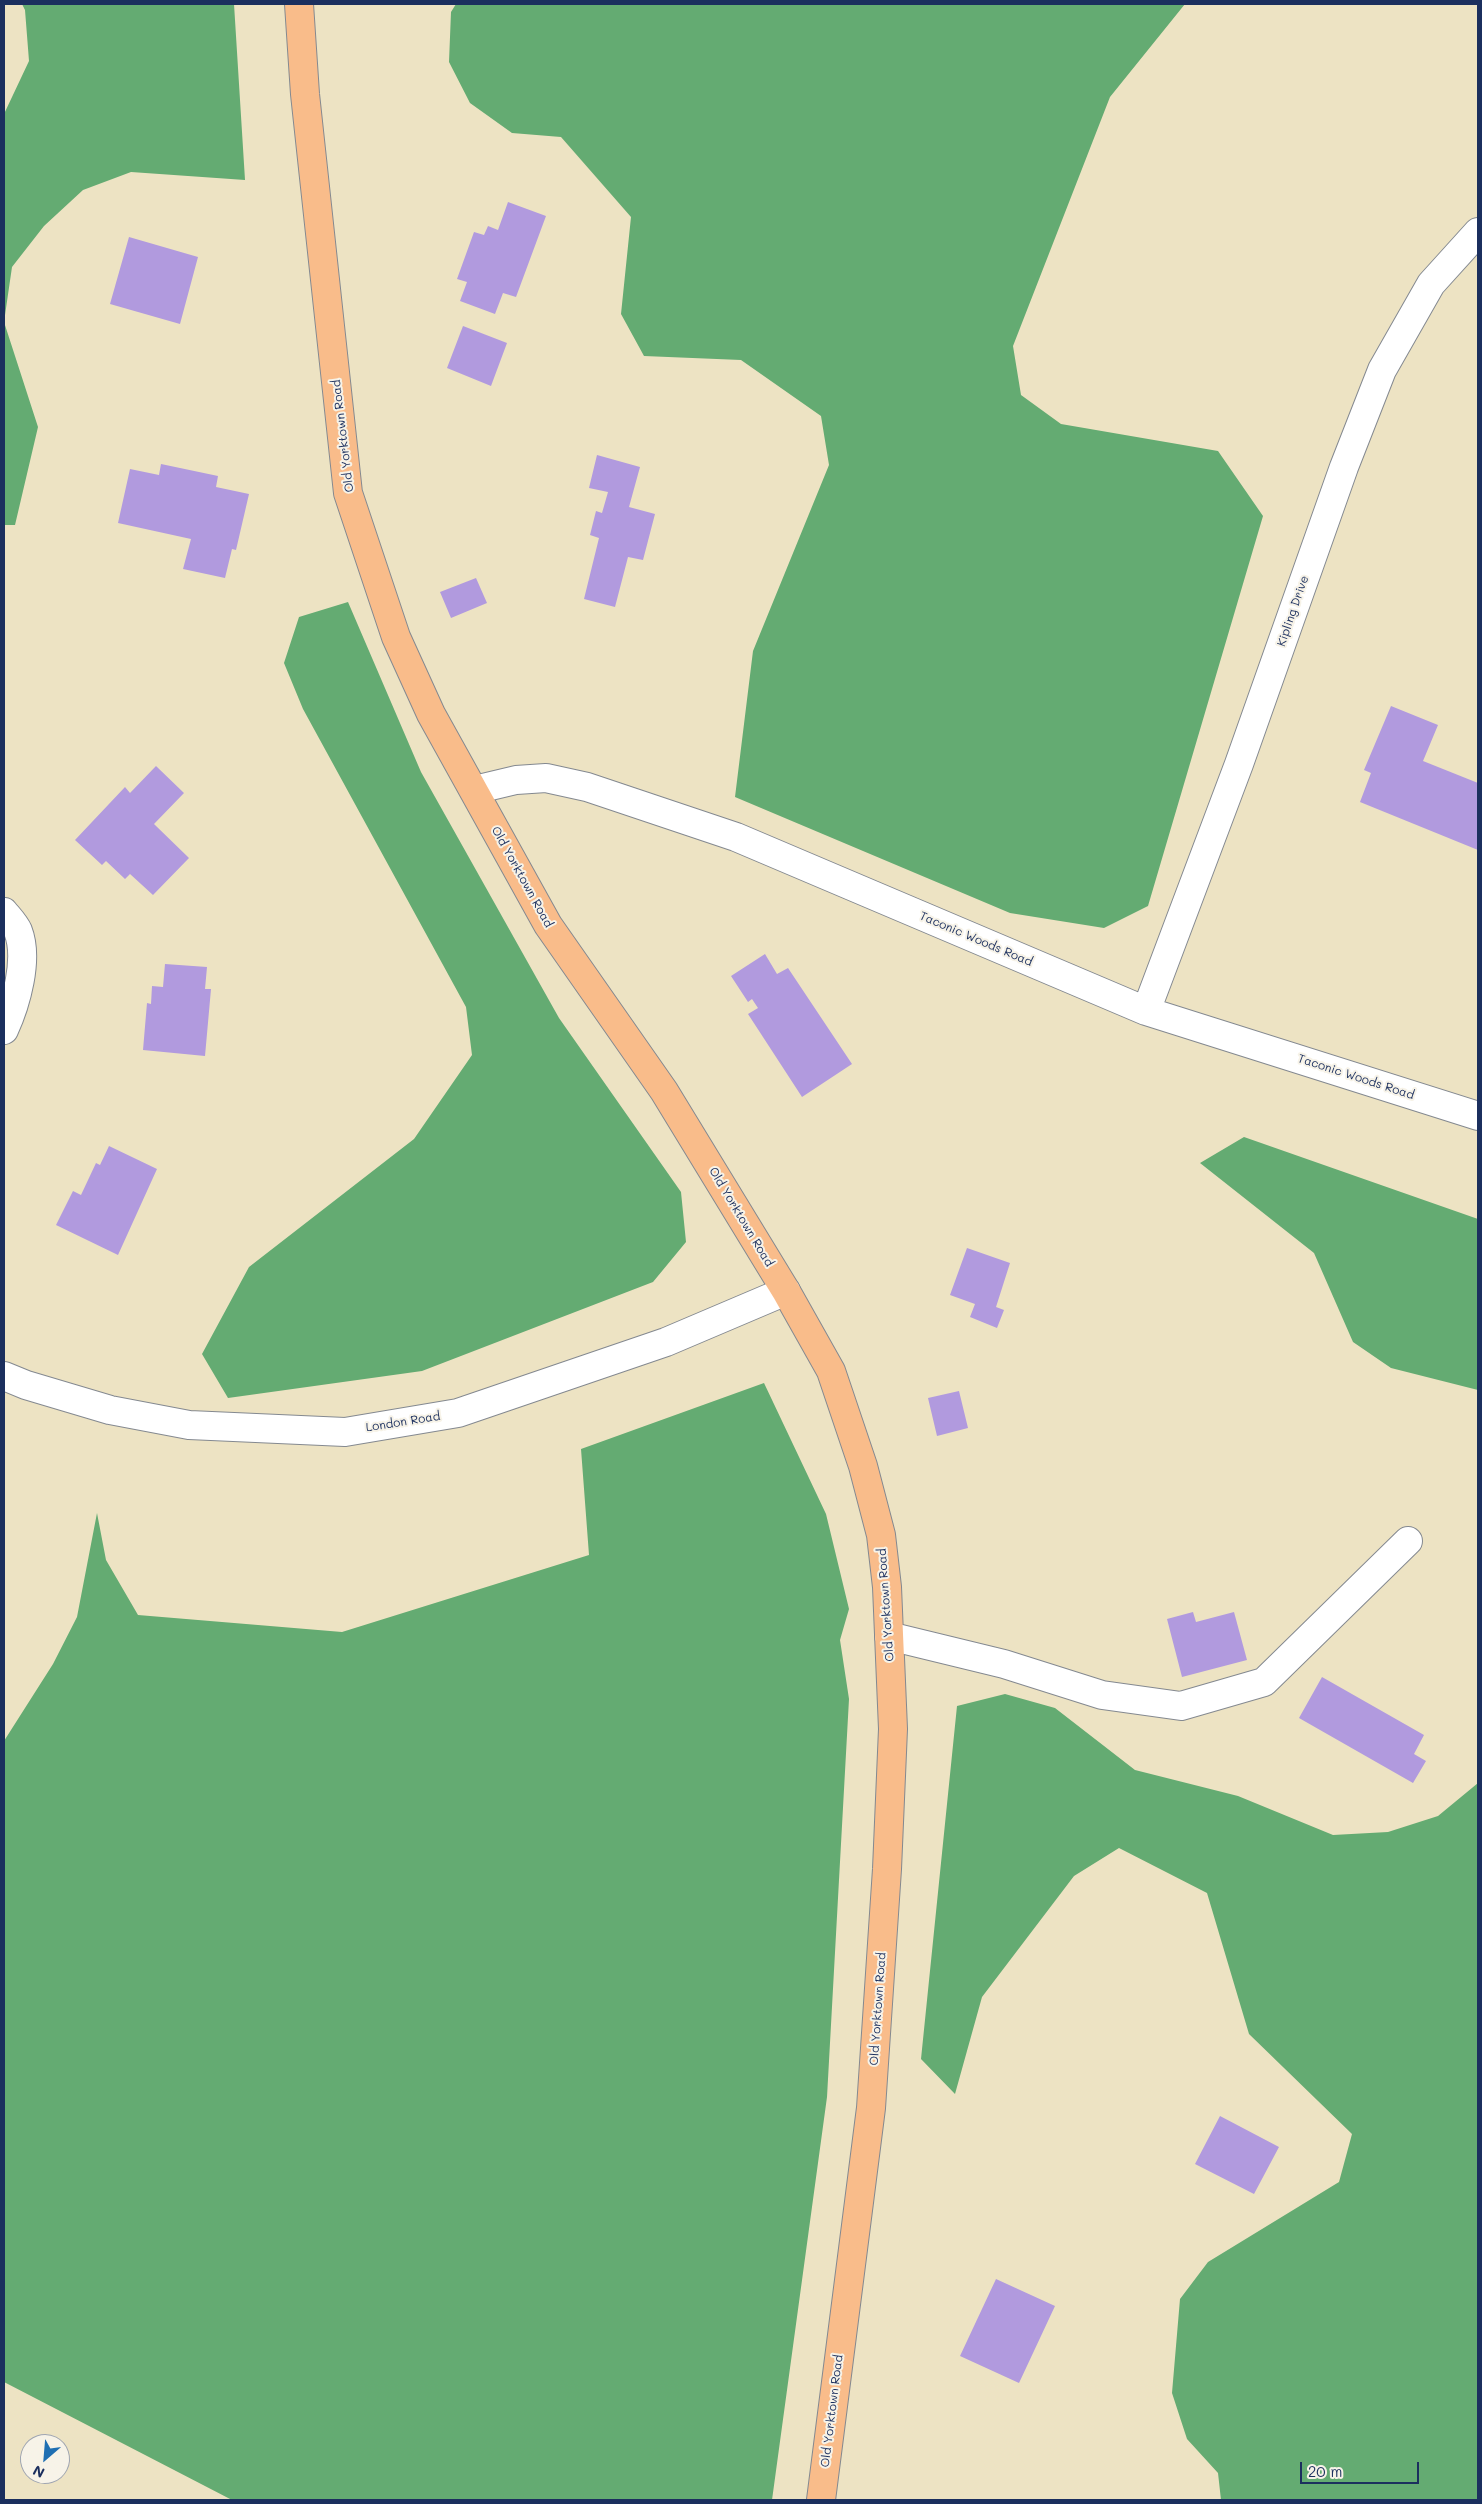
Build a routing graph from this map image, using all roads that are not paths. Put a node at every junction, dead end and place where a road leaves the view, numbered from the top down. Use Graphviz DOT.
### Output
graph roads {
  1 [pos="299,4"];
  2 [pos="1478,232"];
  3 [pos="474,790"];
  4 [pos="4,912"];
  5 [pos="1146,1011"];
  6 [pos="4,1030"];
  7 [pos="1478,1116"];
  8 [pos="786,1291"];
  9 [pos="4,1376"];
  10 [pos="1408,1542"];
  11 [pos="889,1636"];
  12 [pos="820,2500"];
  1 -- 3 [label="main road, Old Yorktown Road"];
  2 -- 5 [label="street, Kipling Drive"];
  3 -- 5 [label="street, Taconic Woods Road"];
  3 -- 8 [label="main road, Old Yorktown Road"];
  4 -- 6 [label="street"];
  5 -- 7 [label="street, Taconic Woods Road"];
  8 -- 9 [label="street, London Road"];
  8 -- 11 [label="main road, Old Yorktown Road"];
  10 -- 11 [label="street"];
  11 -- 12 [label="main road, Old Yorktown Road"];
}
